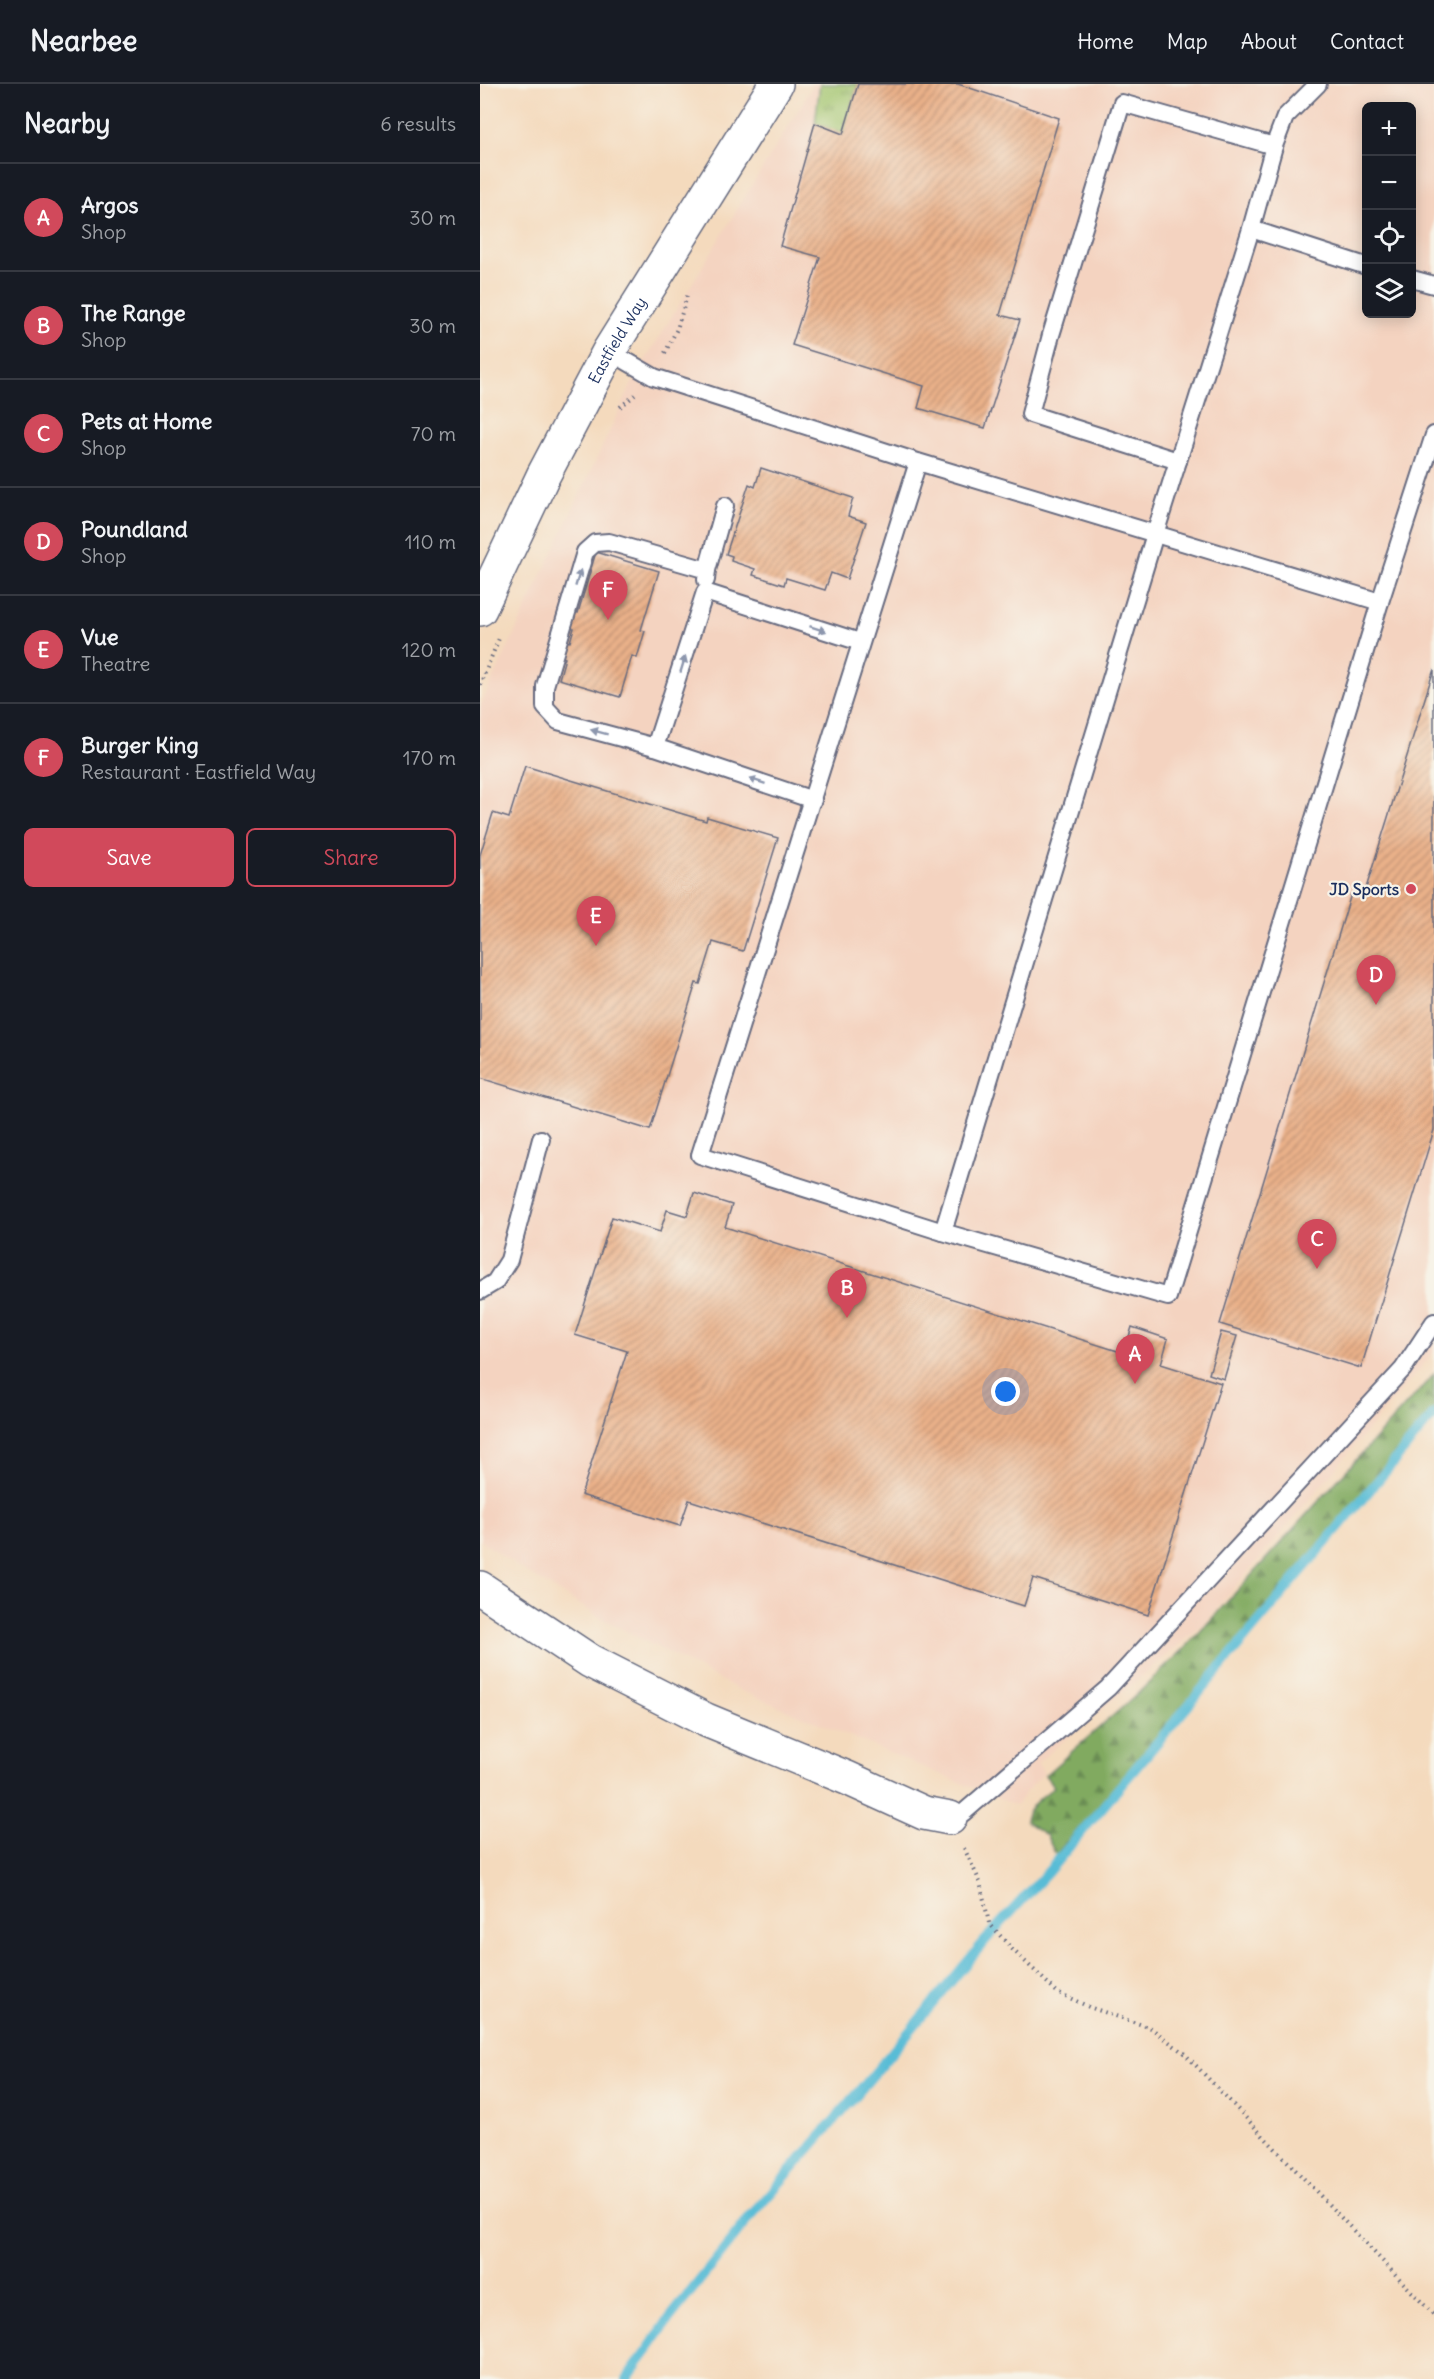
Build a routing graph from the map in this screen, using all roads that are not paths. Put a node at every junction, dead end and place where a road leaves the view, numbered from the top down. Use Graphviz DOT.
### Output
graph roads {
  1 [pos="776,84"];
  2 [pos="1317,84"];
  3 [pos="1274,147"];
  4 [pos="1251,229"];
  5 [pos="1362,265"];
  6 [pos="1416,280"];
  7 [pos="1434,285"];
  8 [pos="609,351"];
  9 [pos="1434,435"];
  10 [pos="1178,461"];
  11 [pos="918,462"];
  12 [pos="725,506"];
  13 [pos="1155,534"];
  14 [pos="707,570"];
  15 [pos="705,592"];
  16 [pos="1380,602"];
  17 [pos="481,604"];
  18 [pos="860,642"];
  19 [pos="655,747"];
  20 [pos="813,800"];
  21 [pos="541,1140"];
  22 [pos="943,1232"];
  23 [pos="480,1291"];
  24 [pos="1434,1322"];
  25 [pos="480,1588"];
  26 [pos="950,1818"];
  1 -- 8 [label="street, Eastfield Way"];
  2 -- 3 [label="lane"];
  3 -- 4 [label="lane"];
  3 -- 10 [label="lane"];
  4 -- 5 [label="lane"];
  4 -- 10 [label="lane"];
  6 -- 7 [label="lane"];
  8 -- 11 [label="lane"];
  8 -- 17 [label="street, Eastfield Way"];
  9 -- 16 [label="lane"];
  10 -- 13 [label="lane"];
  11 -- 13 [label="lane"];
  11 -- 18 [label="lane"];
  12 -- 14 [label="lane"];
  13 -- 16 [label="lane"];
  13 -- 22 [label="lane"];
  14 -- 15 [label="lane"];
  19 -- 14 [label="lane, one-way"];
  15 -- 18 [label="lane, one-way"];
  19 -- 15 [label="lane, one-way"];
  16 -- 22 [label="lane"];
  18 -- 20 [label="lane"];
  20 -- 19 [label="lane, one-way"];
  20 -- 22 [label="lane"];
  21 -- 23 [label="lane"];
  24 -- 26 [label="lane"];
  25 -- 26 [label="street"];
}
